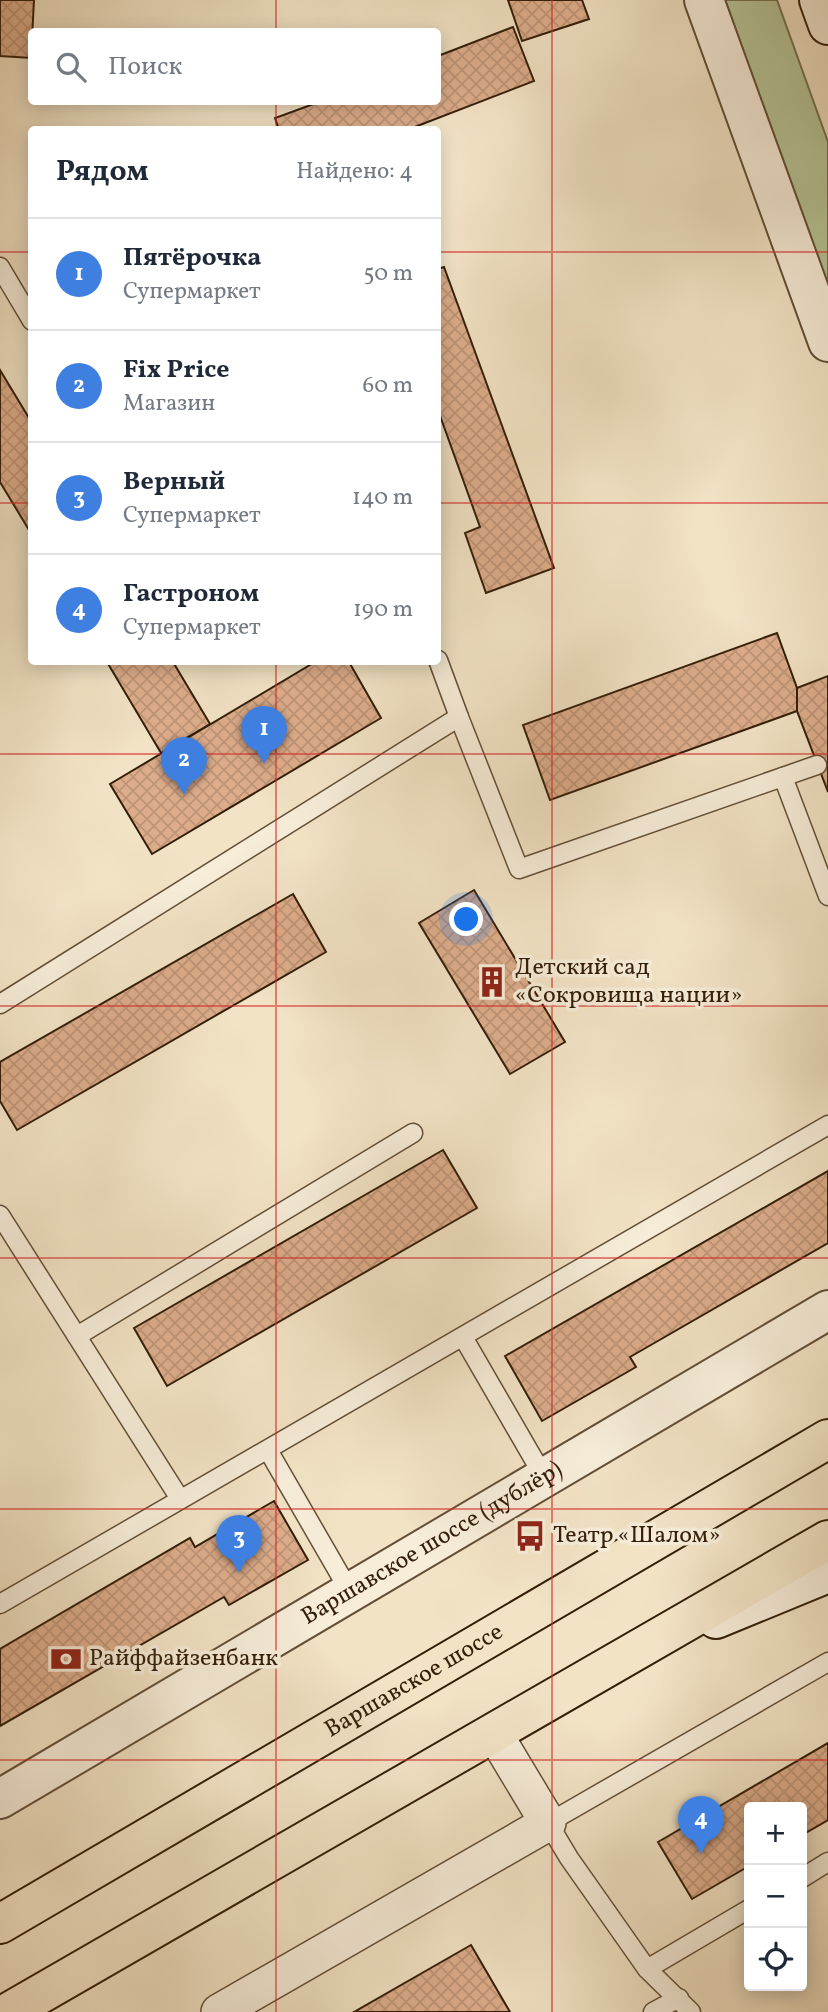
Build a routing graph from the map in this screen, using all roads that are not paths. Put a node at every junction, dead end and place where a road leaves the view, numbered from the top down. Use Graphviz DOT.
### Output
graph roads {
  1 [pos="704,0"];
  2 [pos="819,0"];
  3 [pos="828,26"];
  4 [pos="0,267"];
  5 [pos="28,314"];
  6 [pos="828,342"];
  7 [pos="440,665"];
  8 [pos="459,717"];
  9 [pos="817,765"];
  10 [pos="783,777"];
  11 [pos="828,896"];
  12 [pos="0,1004"];
  13 [pos="828,1125"];
  14 [pos="413,1133"];
  15 [pos="0,1215"];
  16 [pos="828,1310"];
  17 [pos="77,1336"];
  18 [pos="463,1337"];
  19 [pos="828,1439"];
  20 [pos="268,1450"];
  21 [pos="544,1477"];
  22 [pos="180,1499"];
  23 [pos="828,1540"];
  24 [pos="828,1573"];
  25 [pos="350,1592"];
  26 [pos="0,1604"];
  27 [pos="626,1657"];
  28 [pos="828,1662"];
  29 [pos="494,1733"];
  30 [pos="0,1800"];
  31 [pos="548,1823"];
  32 [pos="828,1862"];
  33 [pos="807,1875"];
  34 [pos="744,1912"];
  35 [pos="0,1924"];
  36 [pos="647,1969"];
  37 [pos="679,1998"];
  38 [pos="9,2012"];
  39 [pos="219,2012"];
  40 [pos="653,2012"];
  41 [pos="691,2012"];
  1 -- 6 [label="street"];
  2 -- 3 [label="street"];
  4 -- 5 [label="lane"];
  7 -- 8 [label="lane"];
  8 -- 10 [label="lane"];
  8 -- 12 [label="lane"];
  9 -- 10 [label="lane"];
  10 -- 11 [label="lane"];
  13 -- 18 [label="lane"];
  14 -- 17 [label="lane"];
  15 -- 17 [label="lane"];
  16 -- 21 [label="street, Варшавское шоссе (дублёр)"];
  17 -- 22 [label="lane"];
  18 -- 20 [label="lane"];
  18 -- 21 [label="lane"];
  19 -- 35 [label="main road, Варшавское шоссе"];
  20 -- 22 [label="lane"];
  20 -- 25 [label="lane"];
  21 -- 25 [label="street, Варшавское шоссе (дублёр)"];
  22 -- 26 [label="lane"];
  23 -- 27 [label="main road"];
  24 -- 27 [label="street"];
  25 -- 30 [label="street, Варшавское шоссе (дублёр)"];
  27 -- 29 [label="main road"];
  28 -- 31 [label="lane"];
  29 -- 31 [label="street"];
  29 -- 38 [label="main road"];
  31 -- 36 [label="lane"];
  31 -- 39 [label="street"];
  32 -- 33 [label="lane"];
  34 -- 36 [label="lane"];
  36 -- 37 [label="lane"];
  37 -- 40 [label="lane"];
  37 -- 41 [label="lane"];
}
